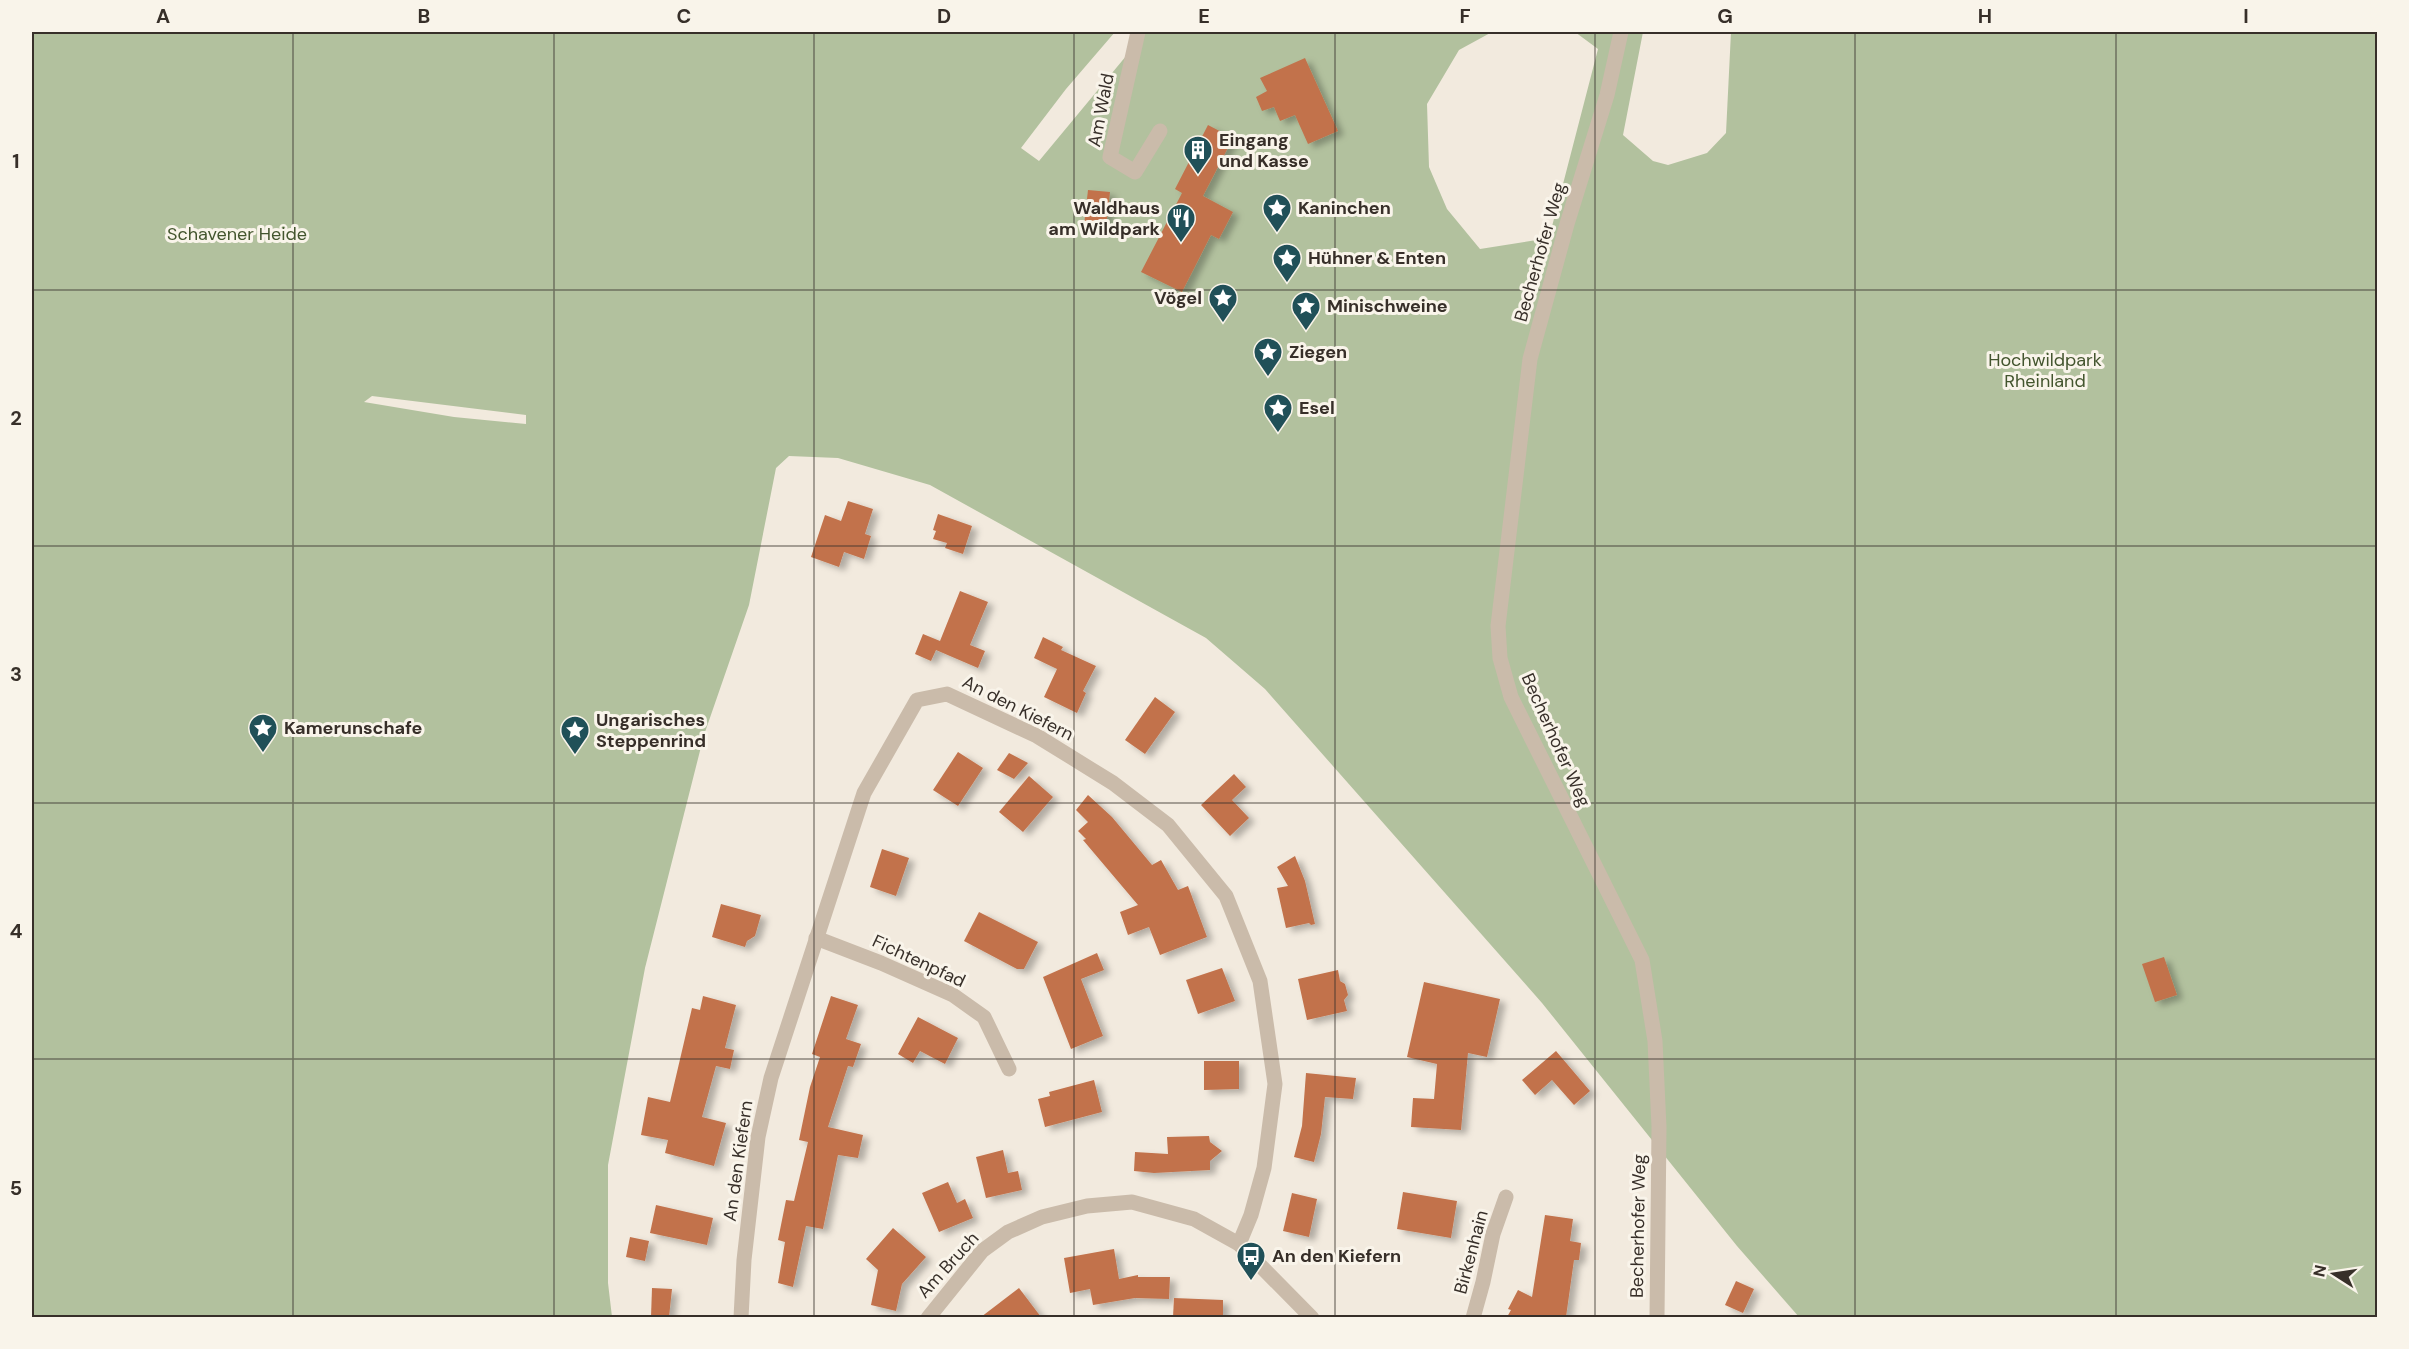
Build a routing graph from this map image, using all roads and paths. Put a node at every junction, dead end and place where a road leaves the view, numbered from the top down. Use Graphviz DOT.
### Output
graph roads {
  1 [pos="1138,32"];
  2 [pos="1621,32"];
  3 [pos="1160,131"];
  4 [pos="816,938"];
  5 [pos="1009,1069"];
  6 [pos="1506,1197"];
  7 [pos="1239,1244"];
  8 [pos="741,1317"];
  9 [pos="928,1317"];
  10 [pos="1312,1317"];
  11 [pos="1473,1317"];
  12 [pos="1657,1317"];
  1 -- 3 [label="street, Am Wald"];
  2 -- 12 [label="street, Becherhofer Weg"];
  4 -- 5 [label="street, Fichtenpfad"];
  4 -- 7 [label="street, An den Kiefern"];
  4 -- 8 [label="street, An den Kiefern"];
  6 -- 11 [label="street, Birkenhain"];
  7 -- 9 [label="street, Am Bruch"];
  7 -- 10 [label="street, Am Bruch"];
}
